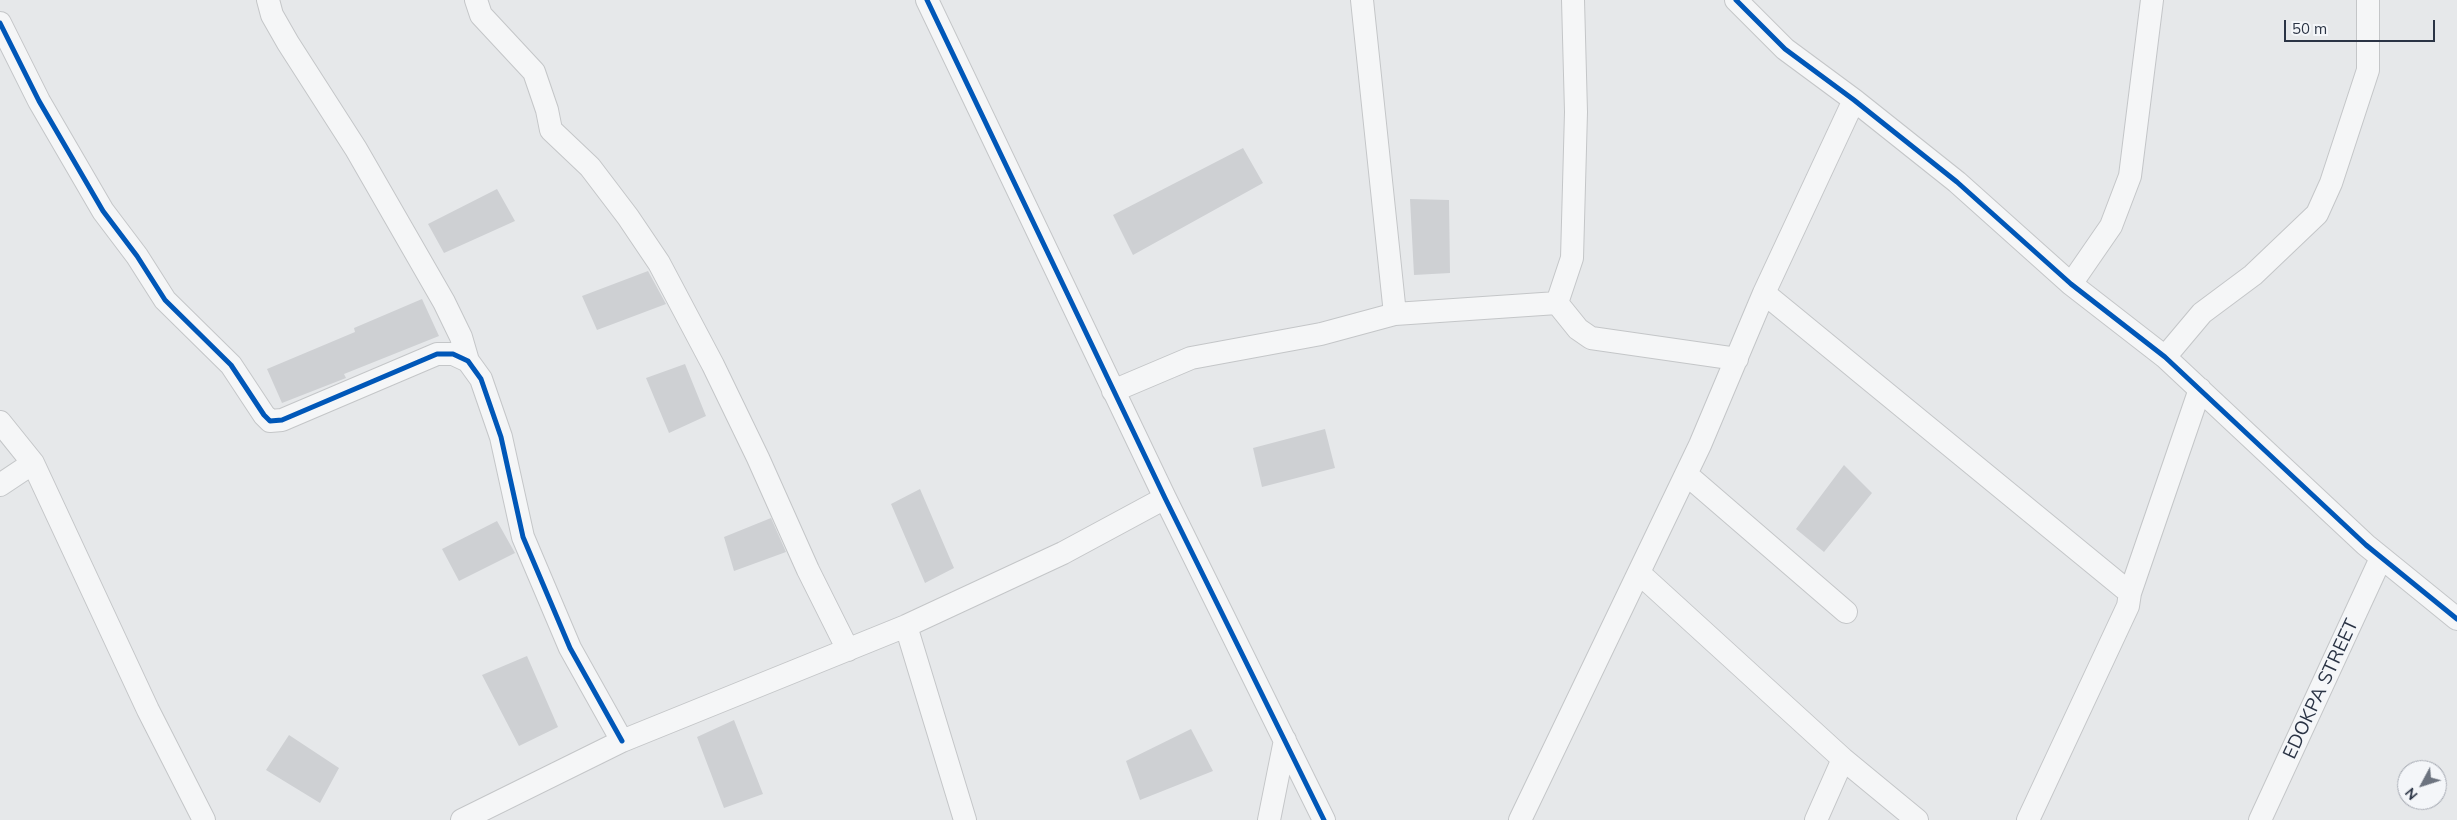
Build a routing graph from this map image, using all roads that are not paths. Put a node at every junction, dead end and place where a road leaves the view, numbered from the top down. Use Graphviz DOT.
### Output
graph roads {
  1 [pos="268,0"];
  2 [pos="476,0"];
  3 [pos="927,0"];
  4 [pos="1362,0"];
  5 [pos="1573,0"];
  6 [pos="1736,0"];
  7 [pos="2152,0"];
  8 [pos="2368,0"];
  9 [pos="0,23"];
  10 [pos="1854,100"];
  11 [pos="2071,284"];
  12 [pos="1764,293"];
  13 [pos="1556,303"];
  14 [pos="1395,314"];
  15 [pos="2165,357"];
  16 [pos="1737,359"];
  17 [pos="468,361"];
  18 [pos="2200,389"];
  19 [pos="1113,391"];
  20 [pos="0,422"];
  21 [pos="33,463"];
  22 [pos="1686,474"];
  23 [pos="0,485"];
  24 [pos="1165,498"];
  25 [pos="2381,558"];
  26 [pos="1639,573"];
  27 [pos="2130,593"];
  28 [pos="1846,612"];
  29 [pos="2457,619"];
  30 [pos="906,626"];
  31 [pos="848,650"];
  32 [pos="622,740"];
  33 [pos="1285,740"];
  34 [pos="1843,759"];
  35 [pos="204,820"];
  36 [pos="462,820"];
  37 [pos="965,820"];
  38 [pos="1269,820"];
  39 [pos="1324,820"];
  40 [pos="1520,820"];
  41 [pos="1816,820"];
  42 [pos="1917,820"];
  43 [pos="2028,820"];
  44 [pos="2260,820"];
  1 -- 17 [label="street"];
  2 -- 31 [label="street"];
  3 -- 19 [label="street"];
  4 -- 14 [label="street"];
  5 -- 13 [label="street"];
  6 -- 10 [label="street"];
  7 -- 11 [label="street"];
  8 -- 15 [label="street"];
  9 -- 17 [label="street"];
  10 -- 11 [label="street"];
  10 -- 12 [label="street"];
  11 -- 15 [label="street"];
  12 -- 16 [label="street"];
  12 -- 27 [label="street"];
  13 -- 14 [label="street"];
  13 -- 16 [label="street"];
  14 -- 19 [label="street"];
  15 -- 18 [label="street"];
  16 -- 22 [label="street"];
  17 -- 32 [label="street"];
  18 -- 25 [label="street"];
  18 -- 27 [label="street"];
  19 -- 24 [label="street"];
  20 -- 21 [label="street"];
  21 -- 23 [label="street"];
  21 -- 35 [label="street"];
  22 -- 26 [label="street"];
  22 -- 28 [label="street"];
  24 -- 30 [label="street"];
  24 -- 33 [label="street"];
  25 -- 29 [label="street"];
  25 -- 44 [label="street, EDOKPA STREET"];
  26 -- 34 [label="street"];
  26 -- 40 [label="street"];
  27 -- 43 [label="street"];
  30 -- 31 [label="street"];
  30 -- 37 [label="street"];
  31 -- 32 [label="street"];
  32 -- 36 [label="street"];
  33 -- 38 [label="street"];
  33 -- 39 [label="street"];
  34 -- 41 [label="street"];
  34 -- 42 [label="street"];
}
